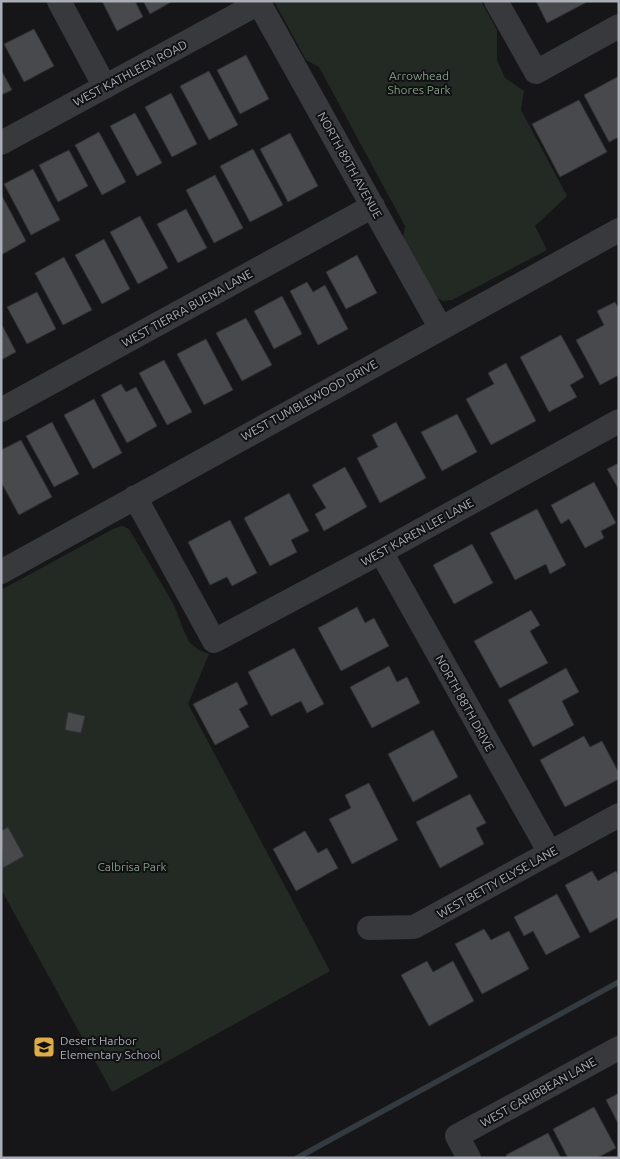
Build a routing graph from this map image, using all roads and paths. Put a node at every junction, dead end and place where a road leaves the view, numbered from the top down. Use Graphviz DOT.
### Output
graph roads {
  1 [pos="58,1"];
  2 [pos="496,1"];
  3 [pos="259,3"];
  4 [pos="619,26"];
  5 [pos="105,87"];
  6 [pos="1,143"];
  7 [pos="372,206"];
  8 [pos="619,230"];
  9 [pos="440,327"];
  10 [pos="1,410"];
  11 [pos="619,422"];
  12 [pos="135,497"];
  13 [pos="381,552"];
  14 [pos="1,572"];
  15 [pos="619,815"];
  16 [pos="550,853"];
  17 [pos="369,928"];
  18 [pos="619,1048"];
  19 [pos="469,1158"];
  1 -- 5 [label="street"];
  2 -- 4 [label="street"];
  3 -- 5 [label="street, WEST KATHLEEN ROAD"];
  3 -- 7 [label="street, NORTH 89TH AVENUE"];
  5 -- 6 [label="street, WEST KATHLEEN ROAD"];
  7 -- 9 [label="street, NORTH 89TH AVENUE"];
  7 -- 10 [label="street, WEST TIERRA BUENA LANE"];
  8 -- 9 [label="street, WEST TUMBLEWOOD DRIVE"];
  9 -- 12 [label="street, WEST TUMBLEWOOD DRIVE"];
  11 -- 13 [label="street, WEST KAREN LEE LANE"];
  12 -- 13 [label="street, WEST KAREN LEE LANE"];
  12 -- 14 [label="street, WEST TUMBLEWOOD DRIVE"];
  13 -- 16 [label="street, NORTH 88TH DRIVE"];
  15 -- 16 [label="street, WEST BETTY ELYSE LANE"];
  16 -- 17 [label="street, WEST BETTY ELYSE LANE"];
  18 -- 19 [label="street, WEST CARIBBEAN LANE"];
}
